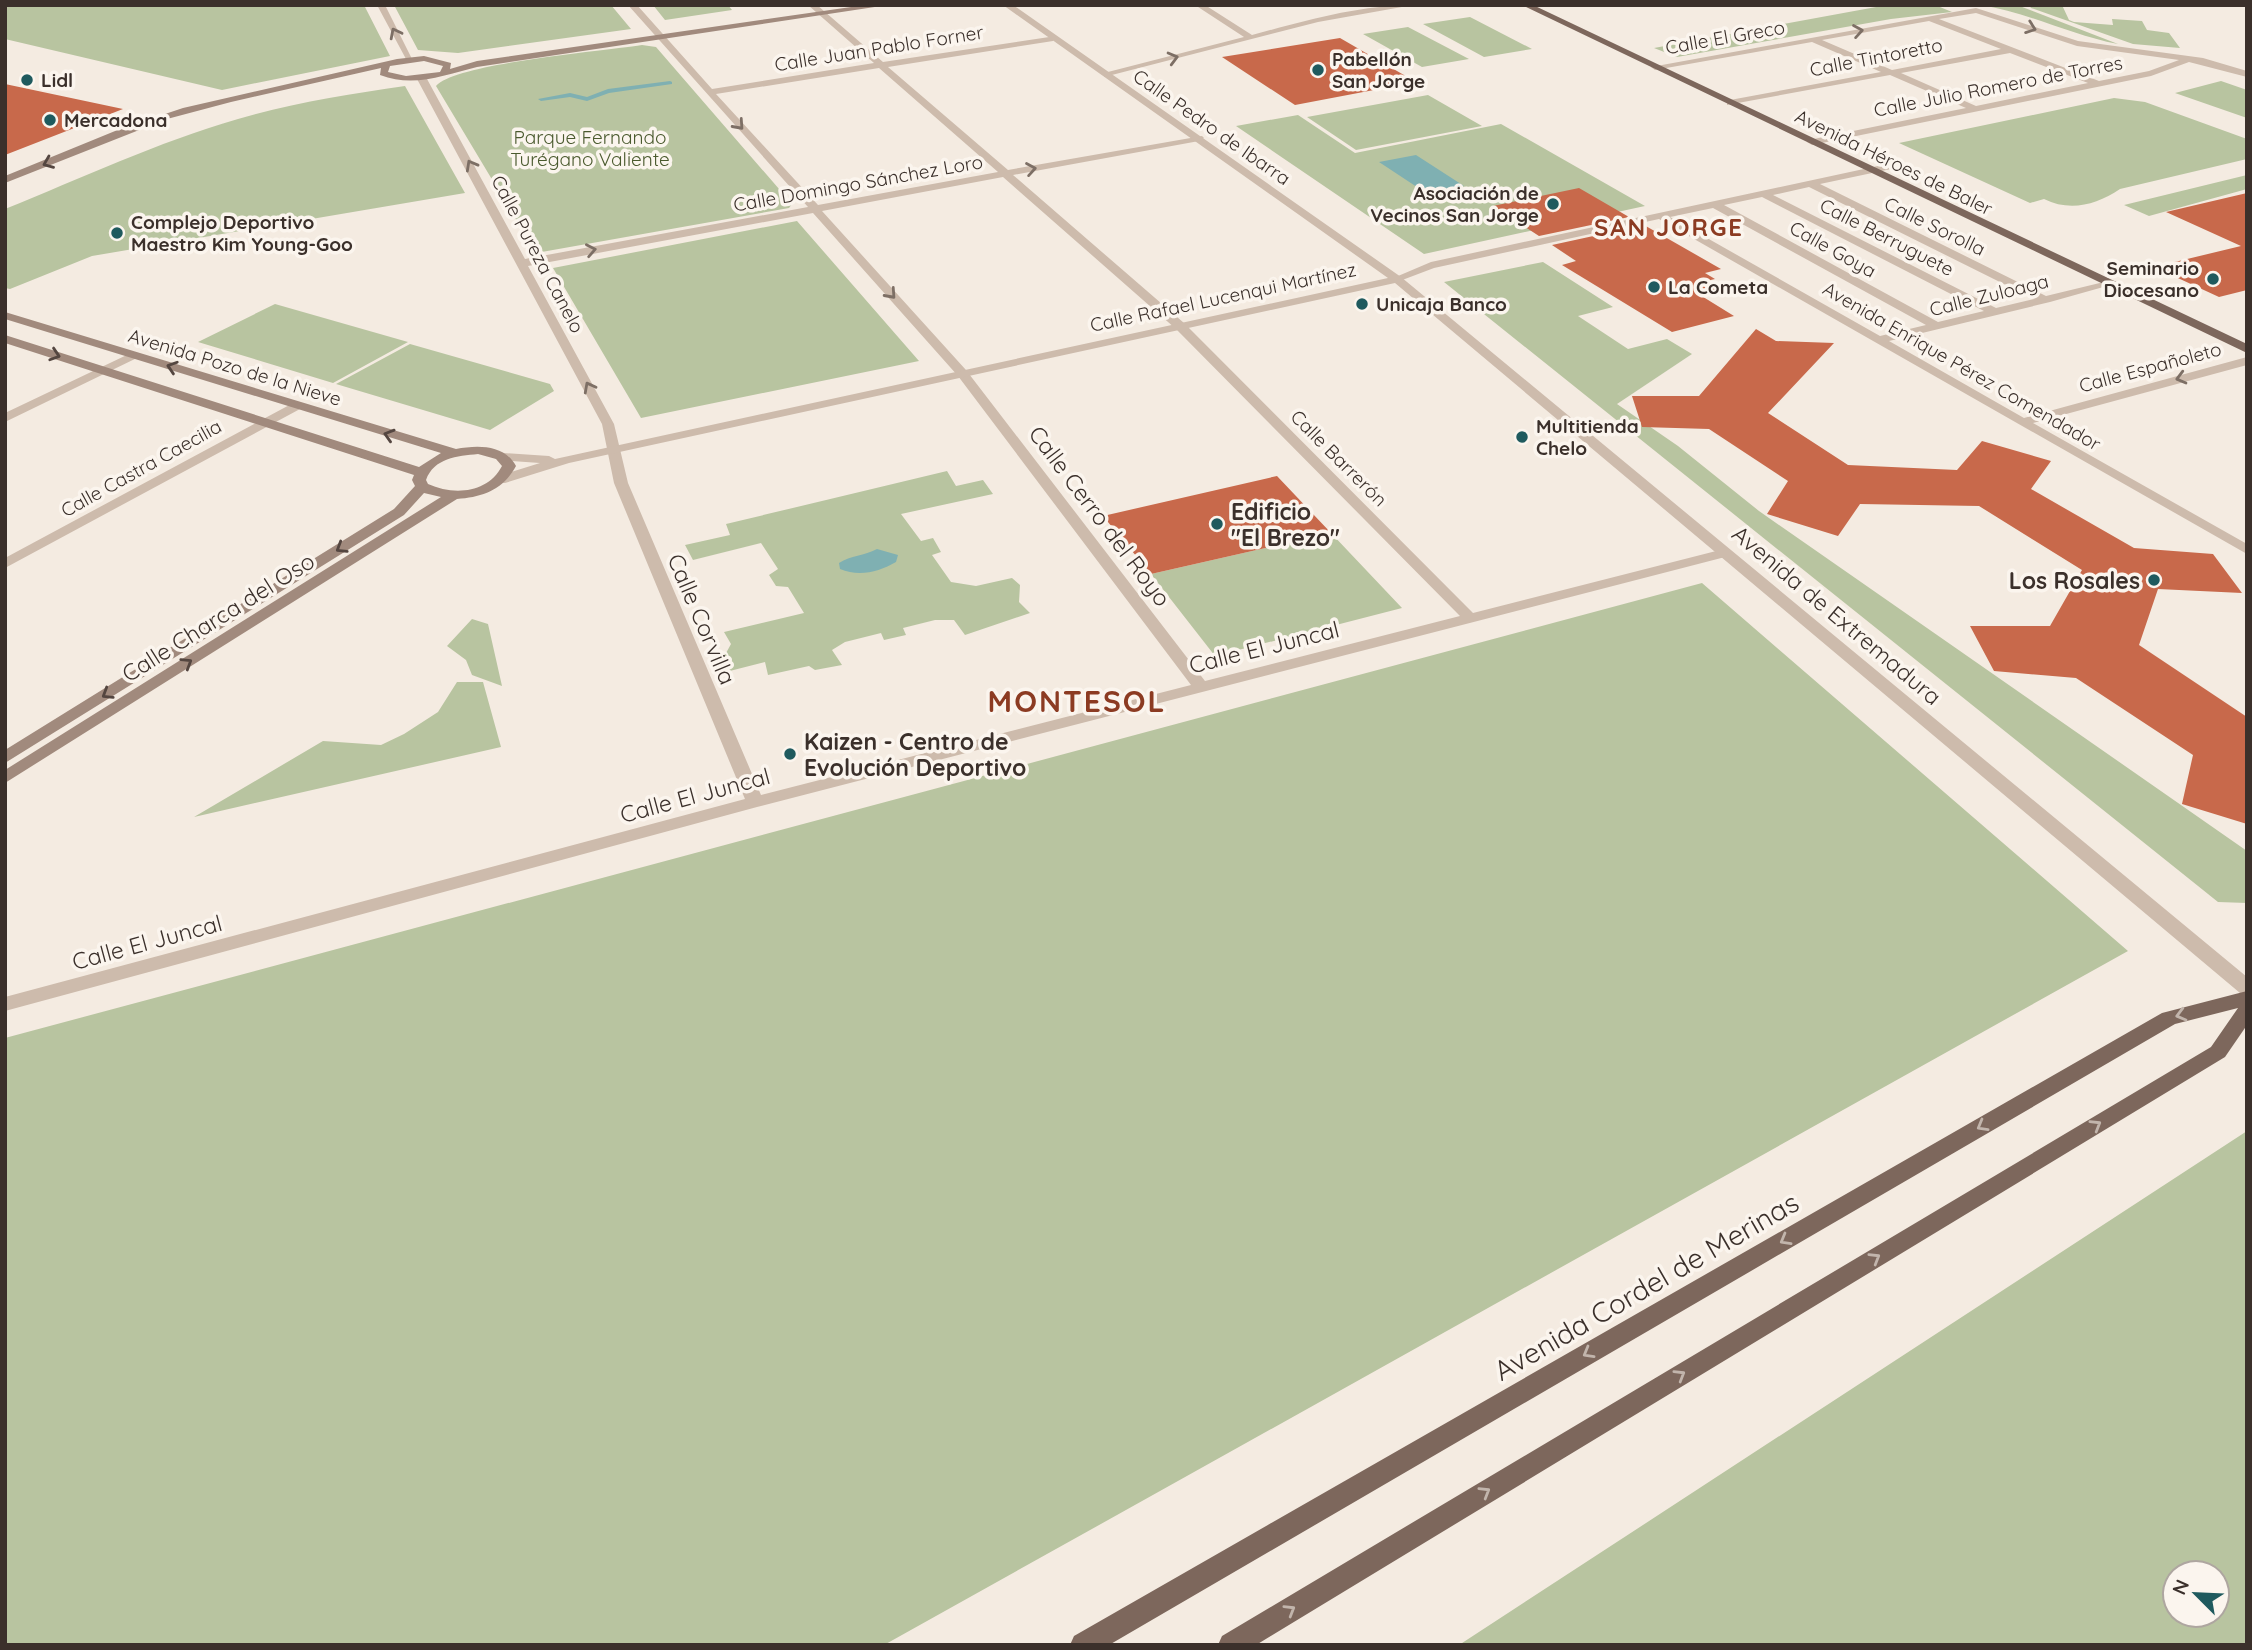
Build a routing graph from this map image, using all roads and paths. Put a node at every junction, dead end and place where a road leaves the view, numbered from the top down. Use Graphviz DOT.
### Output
graph roads {
  1 [pos="382,5"];
  2 [pos="632,5"];
  3 [pos="837,5"];
  4 [pos="884,5"];
  5 [pos="1007,5"];
  6 [pos="1199,5"];
  7 [pos="1360,5"];
  8 [pos="1409,5"];
  9 [pos="1526,5"];
  10 [pos="1544,5"];
  11 [pos="816,9"];
  12 [pos="1371,11"];
  13 [pos="1929,18"];
  14 [pos="658,34"];
  15 [pos="1250,37"];
  16 [pos="1053,38"];
  17 [pos="1813,39"];
  18 [pos="2010,50"];
  19 [pos="410,59"];
  20 [pos="2188,59"];
  21 [pos="440,60"];
  22 [pos="1670,64"];
  23 [pos="881,65"];
  24 [pos="386,66"];
  25 [pos="1655,67"];
  26 [pos="444,71"];
  27 [pos="1890,72"];
  28 [pos="2247,74"];
  29 [pos="1107,75"];
  30 [pos="392,78"];
  31 [pos="422,79"];
  32 [pos="2097,83"];
  33 [pos="709,92"];
  34 [pos="1747,100"];
  35 [pos="1730,103"];
  36 [pos="1976,108"];
  37 [pos="1199,138"];
  38 [pos="1827,139"];
  39 [pos="1812,142"];
  40 [pos="1887,167"];
  41 [pos="1871,170"];
  42 [pos="1005,174"];
  43 [pos="5,180"];
  44 [pos="1809,183"];
  45 [pos="5,192"];
  46 [pos="1762,193"];
  47 [pos="1714,204"];
  48 [pos="815,209"];
  49 [pos="1659,215"];
  50 [pos="524,263"];
  51 [pos="1397,279"];
  52 [pos="2108,284"];
  53 [pos="2046,300"];
  54 [pos="1995,312"];
  55 [pos="5,315"];
  56 [pos="1180,326"];
  57 [pos="1936,326"];
  58 [pos="2247,337"];
  59 [pos="5,339"];
  60 [pos="1879,340"];
  61 [pos="2247,349"];
  62 [pos="135,356"];
  63 [pos="2247,361"];
  64 [pos="105,371"];
  65 [pos="962,373"];
  66 [pos="295,406"];
  67 [pos="5,418"];
  68 [pos="266,422"];
  69 [pos="2022,422"];
  70 [pos="615,450"];
  71 [pos="455,453"];
  72 [pos="503,457"];
  73 [pos="566,460"];
  74 [pos="421,479"];
  75 [pos="500,480"];
  76 [pos="454,495"];
  77 [pos="2247,550"];
  78 [pos="1724,553"];
  79 [pos="5,564"];
  80 [pos="1470,618"];
  81 [pos="1200,687"];
  82 [pos="5,758"];
  83 [pos="5,778"];
  84 [pos="755,802"];
  85 [pos="2247,988"];
  86 [pos="2247,998"];
  87 [pos="5,1004"];
  88 [pos="2247,1009"];
  89 [pos="1083,1645"];
  90 [pos="1231,1645"];
  19 -- 1 [label="street, one-way"];
  2 -- 14 [label="street, Calle Cerro del Royo"];
  3 -- 11 [label="main road"];
  4 -- 11 [label="main road"];
  5 -- 16 [label="street, Calle Pedro de Ibarra"];
  6 -- 15 [label="street"];
  7 -- 12 [label="street"];
  8 -- 12 [label="street"];
  9 -- 25 [label="main road, Avenida Héroes de Baler"];
  10 -- 22 [label="main road, Avenida Héroes de Baler"];
  11 -- 14 [label="main road"];
  11 -- 23 [label="street, Calle Barrerón"];
  12 -- 15 [label="street"];
  17 -- 13 [label="street, Calle El Greco, one-way"];
  13 -- 18 [label="street"];
  13 -- 20 [label="street, Calle El Greco, one-way"];
  14 -- 21 [label="main road"];
  14 -- 26 [label="main road"];
  14 -- 33 [label="street, Calle Cerro del Royo"];
  29 -- 15 [label="street, one-way"];
  16 -- 23 [label="street, Calle Juan Pablo Forner"];
  16 -- 29 [label="street, Calle Pedro de Ibarra"];
  17 -- 22 [label="street, Calle El Greco"];
  17 -- 27 [label="street"];
  18 -- 27 [label="street, Calle Tintoretto"];
  18 -- 32 [label="street"];
  19 -- 21 [label="main road"];
  19 -- 24 [label="main road"];
  20 -- 28 [label="street"];
  20 -- 32 [label="street, Calle Julio Romero de Torres"];
  21 -- 26 [label="main road"];
  22 -- 25 [label="street, Calle El Greco"];
  22 -- 34 [label="main road, Avenida Héroes de Baler"];
  23 -- 33 [label="street, Calle Juan Pablo Forner"];
  23 -- 42 [label="street, Calle Barrerón"];
  24 -- 30 [label="main road"];
  24 -- 43 [label="main road, one-way"];
  25 -- 35 [label="main road, Avenida Héroes de Baler"];
  26 -- 31 [label="main road"];
  27 -- 34 [label="street, Calle Tintoretto"];
  27 -- 36 [label="street"];
  29 -- 37 [label="street, Calle Pedro de Ibarra"];
  30 -- 31 [label="main road"];
  30 -- 45 [label="main road"];
  50 -- 31 [label="street, Calle Pureza Canelo, one-way"];
  32 -- 36 [label="street, Calle Julio Romero de Torres"];
  33 -- 48 [label="street, Calle Cerro del Royo, one-way"];
  34 -- 35 [label="street, Calle Tintoretto"];
  34 -- 38 [label="main road, Avenida Héroes de Baler"];
  35 -- 39 [label="main road, Avenida Héroes de Baler"];
  36 -- 38 [label="street, Calle Julio Romero de Torres"];
  42 -- 37 [label="street, Calle Domingo Sánchez Loro, one-way"];
  37 -- 51 [label="street, Calle Pedro de Ibarra"];
  38 -- 39 [label="street, Calle Julio Romero de Torres"];
  38 -- 40 [label="main road, Avenida Héroes de Baler"];
  39 -- 41 [label="main road, Avenida Héroes de Baler"];
  40 -- 41 [label="street, Calle Rafael Lucenqui Martínez"];
  40 -- 58 [label="main road, Avenida Héroes de Baler"];
  41 -- 44 [label="street, Calle Rafael Lucenqui Martínez"];
  41 -- 52 [label="main road, Avenida Héroes de Baler"];
  42 -- 48 [label="street, Calle Domingo Sánchez Loro"];
  42 -- 56 [label="street, Calle Barrerón"];
  44 -- 46 [label="street, Calle Rafael Lucenqui Martínez"];
  44 -- 53 [label="street, Calle Sorolla"];
  46 -- 47 [label="street, Calle Rafael Lucenqui Martínez"];
  46 -- 54 [label="street, Calle Berruguete"];
  47 -- 49 [label="street, Calle Rafael Lucenqui Martínez"];
  47 -- 57 [label="street, Calle Goya"];
  50 -- 48 [label="street, Calle Domingo Sánchez Loro, one-way"];
  48 -- 65 [label="street, Calle Cerro del Royo, one-way"];
  49 -- 51 [label="street, Calle Rafael Lucenqui Martínez"];
  49 -- 60 [label="street, Avenida Enrique Pérez Comendador"];
  70 -- 50 [label="street, Calle Pureza Canelo, one-way"];
  51 -- 56 [label="street, Calle Rafael Lucenqui Martínez"];
  51 -- 78 [label="street, Avenida de Extremadura"];
  52 -- 53 [label="street, Calle Zuloaga"];
  52 -- 61 [label="main road, Avenida Héroes de Baler"];
  53 -- 54 [label="street, Calle Zuloaga"];
  54 -- 57 [label="street, Calle Zuloaga"];
  55 -- 62 [label="main road, Avenida Pozo de la Nieve"];
  56 -- 65 [label="street, Calle Rafael Lucenqui Martínez"];
  56 -- 80 [label="street, Calle Barrerón"];
  57 -- 60 [label="street, Calle Zuloaga"];
  59 -- 64 [label="main road, Avenida Pozo de la Nieve, one-way"];
  60 -- 69 [label="street, Avenida Enrique Pérez Comendador"];
  62 -- 64 [label="street"];
  66 -- 62 [label="main road, Avenida Pozo de la Nieve, one-way"];
  63 -- 69 [label="street, Calle Españoleto, one-way"];
  64 -- 67 [label="street"];
  64 -- 68 [label="main road, Avenida Pozo de la Nieve"];
  65 -- 70 [label="street, Calle Rafael Lucenqui Martínez"];
  65 -- 81 [label="street, Calle Cerro del Royo"];
  66 -- 68 [label="street, Calle Castra Caecilia"];
  71 -- 66 [label="main road, Avenida Pozo de la Nieve, one-way"];
  68 -- 74 [label="main road, Avenida Pozo de la Nieve"];
  68 -- 79 [label="street, Calle Castra Caecilia"];
  69 -- 77 [label="street, Avenida Enrique Pérez Comendador"];
  70 -- 73 [label="street, Calle Rafael Lucenqui Martínez"];
  70 -- 84 [label="street, Calle Corvilla"];
  71 -- 72 [label="main road"];
  71 -- 74 [label="main road, Calle Charca del Oso"];
  72 -- 73 [label="street, Calle Rafael Lucenqui Martínez"];
  72 -- 75 [label="main road"];
  73 -- 75 [label="street, Calle Rafael Lucenqui Martínez"];
  74 -- 76 [label="main road, Avenida Pozo de la Nieve"];
  74 -- 82 [label="main road, Calle Charca del Oso, one-way"];
  75 -- 76 [label="main road"];
  83 -- 76 [label="main road, Calle Charca del Oso, one-way"];
  78 -- 80 [label="street, Calle El Juncal"];
  78 -- 85 [label="street, Avenida de Extremadura"];
  80 -- 81 [label="street, Calle El Juncal"];
  81 -- 84 [label="street, Calle El Juncal"];
  84 -- 87 [label="street, Calle El Juncal"];
  86 -- 89 [label="main road, Avenida Cordel de Merinas, one-way"];
  90 -- 88 [label="main road, one-way"];
}
